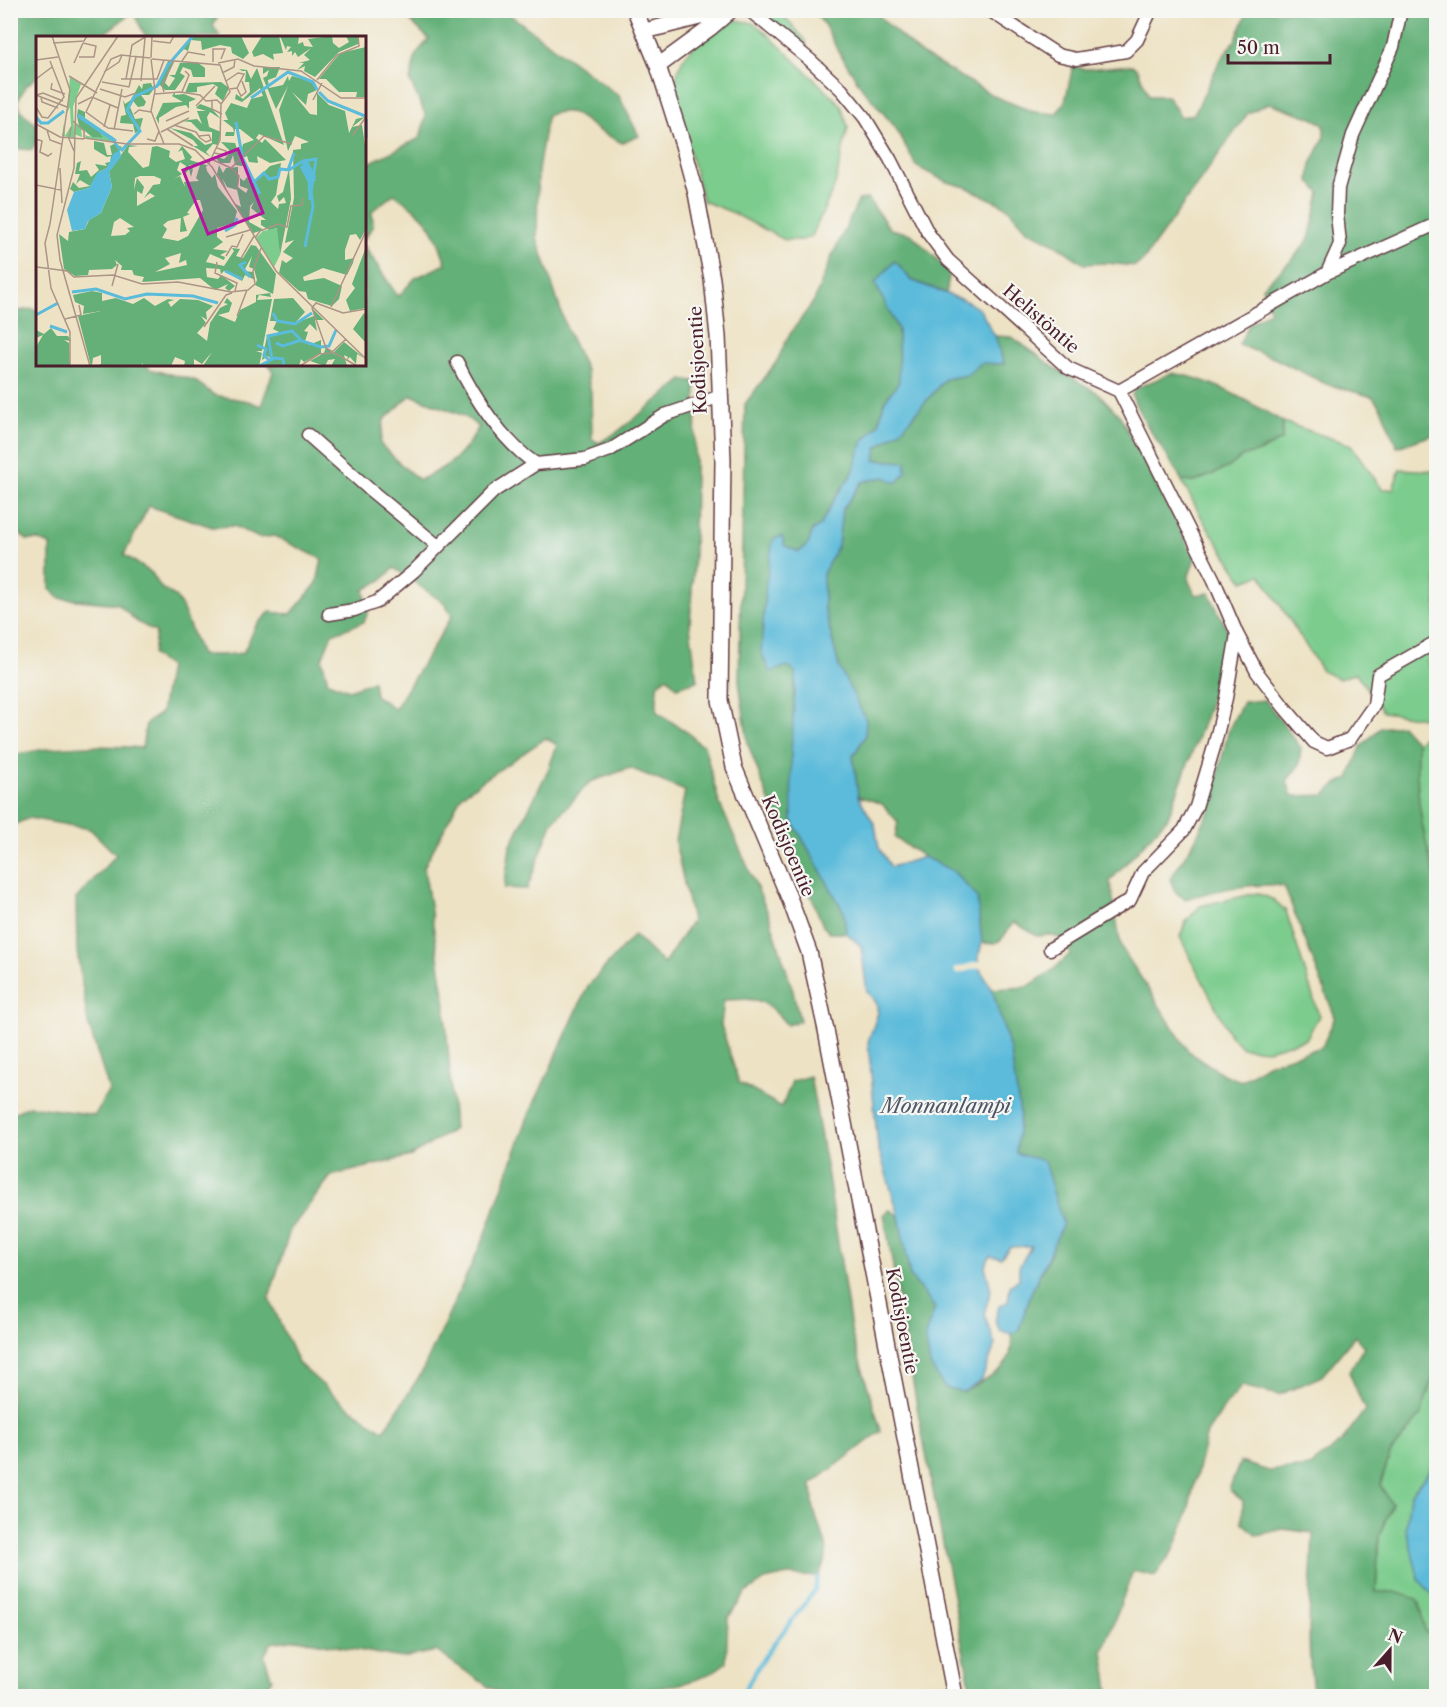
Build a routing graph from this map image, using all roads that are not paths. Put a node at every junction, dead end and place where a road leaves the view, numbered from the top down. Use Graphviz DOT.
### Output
graph roads {
  1 [pos="635,10"];
  2 [pos="729,10"];
  3 [pos="749,10"];
  4 [pos="989,10"];
  5 [pos="1151,10"];
  6 [pos="1401,10"];
  7 [pos="645,31"];
  8 [pos="658,66"];
  9 [pos="1437,224"];
  10 [pos="1327,273"];
  11 [pos="457,362"];
  12 [pos="1119,391"];
  13 [pos="720,396"];
  14 [pos="308,435"];
  15 [pos="536,464"];
  16 [pos="438,546"];
  17 [pos="329,614"];
  18 [pos="1237,634"];
  19 [pos="1437,642"];
  20 [pos="1050,949"];
  21 [pos="955,1696"];
  1 -- 7 [label="street, Kodisjoentie"];
  2 -- 7 [label="street"];
  2 -- 8 [label="street"];
  3 -- 12 [label="street, Helistöntie"];
  4 -- 5 [label="street"];
  6 -- 10 [label="street"];
  7 -- 8 [label="street, Kodisjoentie"];
  8 -- 13 [label="street, Kodisjoentie"];
  9 -- 10 [label="street"];
  10 -- 12 [label="street"];
  11 -- 15 [label="street"];
  12 -- 18 [label="street"];
  13 -- 15 [label="street"];
  13 -- 21 [label="street, Kodisjoentie"];
  14 -- 16 [label="street"];
  15 -- 16 [label="street"];
  16 -- 17 [label="street"];
  18 -- 19 [label="street"];
  18 -- 20 [label="street"];
}
